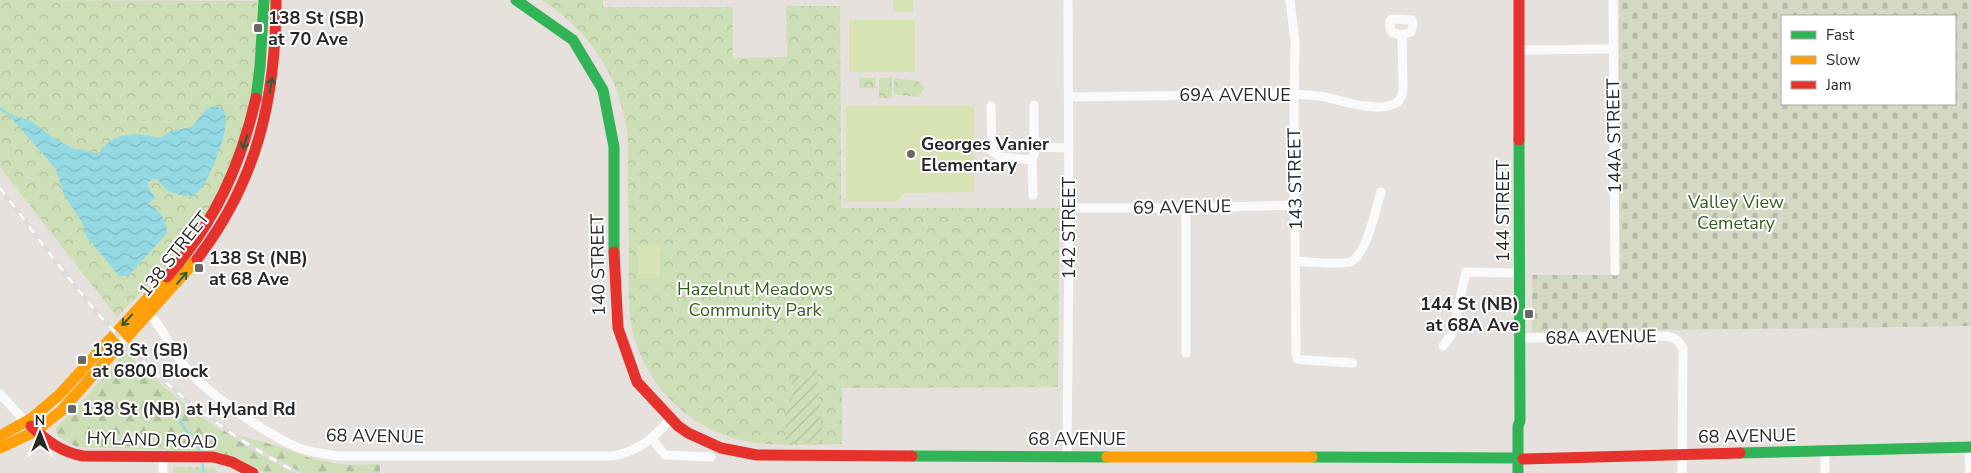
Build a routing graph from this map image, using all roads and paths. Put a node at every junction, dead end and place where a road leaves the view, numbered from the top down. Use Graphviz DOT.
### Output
graph roads {
  1 [pos="264,0"];
  2 [pos="276,0"];
  3 [pos="516,0"];
  4 [pos="1068,0"];
  5 [pos="1290,0"];
  6 [pos="1519,0"];
  7 [pos="1613,0"];
  8 [pos="1402,35"];
  9 [pos="1613,49"];
  10 [pos="1519,50"];
  11 [pos="1294,94"];
  12 [pos="1069,97"];
  13 [pos="1034,105"];
  14 [pos="991,106"];
  15 [pos="1037,147"];
  16 [pos="1069,148"];
  17 [pos="1032,160"];
  18 [pos="1381,192"];
  19 [pos="1033,195"];
  20 [pos="1295,205"];
  21 [pos="1069,208"];
  22 [pos="1186,208"];
  23 [pos="1296,261"];
  24 [pos="1615,271"];
  25 [pos="1521,273"];
  26 [pos="149,314"];
  27 [pos="1520,338"];
  28 [pos="1443,346"];
  29 [pos="1186,353"];
  30 [pos="1353,364"];
  31 [pos="0,394"];
  32 [pos="670,420"];
  33 [pos="31,427"];
  34 [pos="0,436"];
  35 [pos="652,439"];
  36 [pos="1970,447"];
  37 [pos="0,448"];
  38 [pos="1825,451"];
  39 [pos="1683,455"];
  40 [pos="162,456"];
  41 [pos="711,457"];
  42 [pos="1067,457"];
  43 [pos="1521,459"];
  44 [pos="163,473"];
  45 [pos="253,473"];
  46 [pos="1518,473"];
  47 [pos="1523,473"];
  48 [pos="1682,473"];
  49 [pos="1825,473"];
  50 [pos="1970,473"];
  1 -- 33 [label="street, 138 STREET, one-way"];
  26 -- 2 [label="street, 138 STREET, one-way"];
  3 -- 32 [label="street, 140 STREET"];
  4 -- 12 [label="street, 142 STREET"];
  5 -- 11 [label="street, 143 STREET"];
  6 -- 10 [label="street, 144 STREET"];
  7 -- 9 [label="street, 144A STREET"];
  8 -- 11 [label="street, 69A AVENUE"];
  9 -- 10 [label="street"];
  9 -- 24 [label="street, 144A STREET"];
  10 -- 25 [label="street, 144 STREET"];
  11 -- 12 [label="street, 69A AVENUE"];
  11 -- 20 [label="street, 143 STREET"];
  12 -- 16 [label="street, 142 STREET"];
  13 -- 15 [label="street"];
  14 -- 17 [label="street"];
  15 -- 16 [label="street"];
  15 -- 17 [label="street"];
  16 -- 21 [label="street, 142 STREET"];
  17 -- 19 [label="street"];
  18 -- 23 [label="street"];
  20 -- 22 [label="street, 69 AVENUE"];
  20 -- 23 [label="street, 143 STREET"];
  21 -- 22 [label="street, 69 AVENUE"];
  21 -- 42 [label="street, 142 STREET"];
  22 -- 29 [label="street"];
  23 -- 30 [label="street, 143 STREET"];
  25 -- 27 [label="street, 144 STREET"];
  25 -- 28 [label="street"];
  26 -- 33 [label="street, 138 STREET"];
  26 -- 35 [label="street, 68 AVENUE"];
  27 -- 39 [label="street, 68A AVENUE"];
  27 -- 43 [label="street, 144 STREET"];
  31 -- 33 [label="street"];
  32 -- 35 [label="street, 68 AVENUE"];
  32 -- 42 [label="street, 68 AVENUE"];
  33 -- 34 [label="street"];
  33 -- 37 [label="street"];
  33 -- 40 [label="street, HYLAND ROAD"];
  35 -- 41 [label="street"];
  36 -- 38 [label="street, 68 AVENUE"];
  36 -- 50 [label="street"];
  38 -- 39 [label="street, 68 AVENUE"];
  38 -- 49 [label="street"];
  39 -- 43 [label="street, 68 AVENUE"];
  39 -- 48 [label="street"];
  40 -- 44 [label="street"];
  40 -- 45 [label="street, HYLAND ROAD"];
  42 -- 43 [label="street, 68 AVENUE"];
  43 -- 46 [label="street, 144 STREET"];
  43 -- 47 [label="street, 144 STREET"];
}
